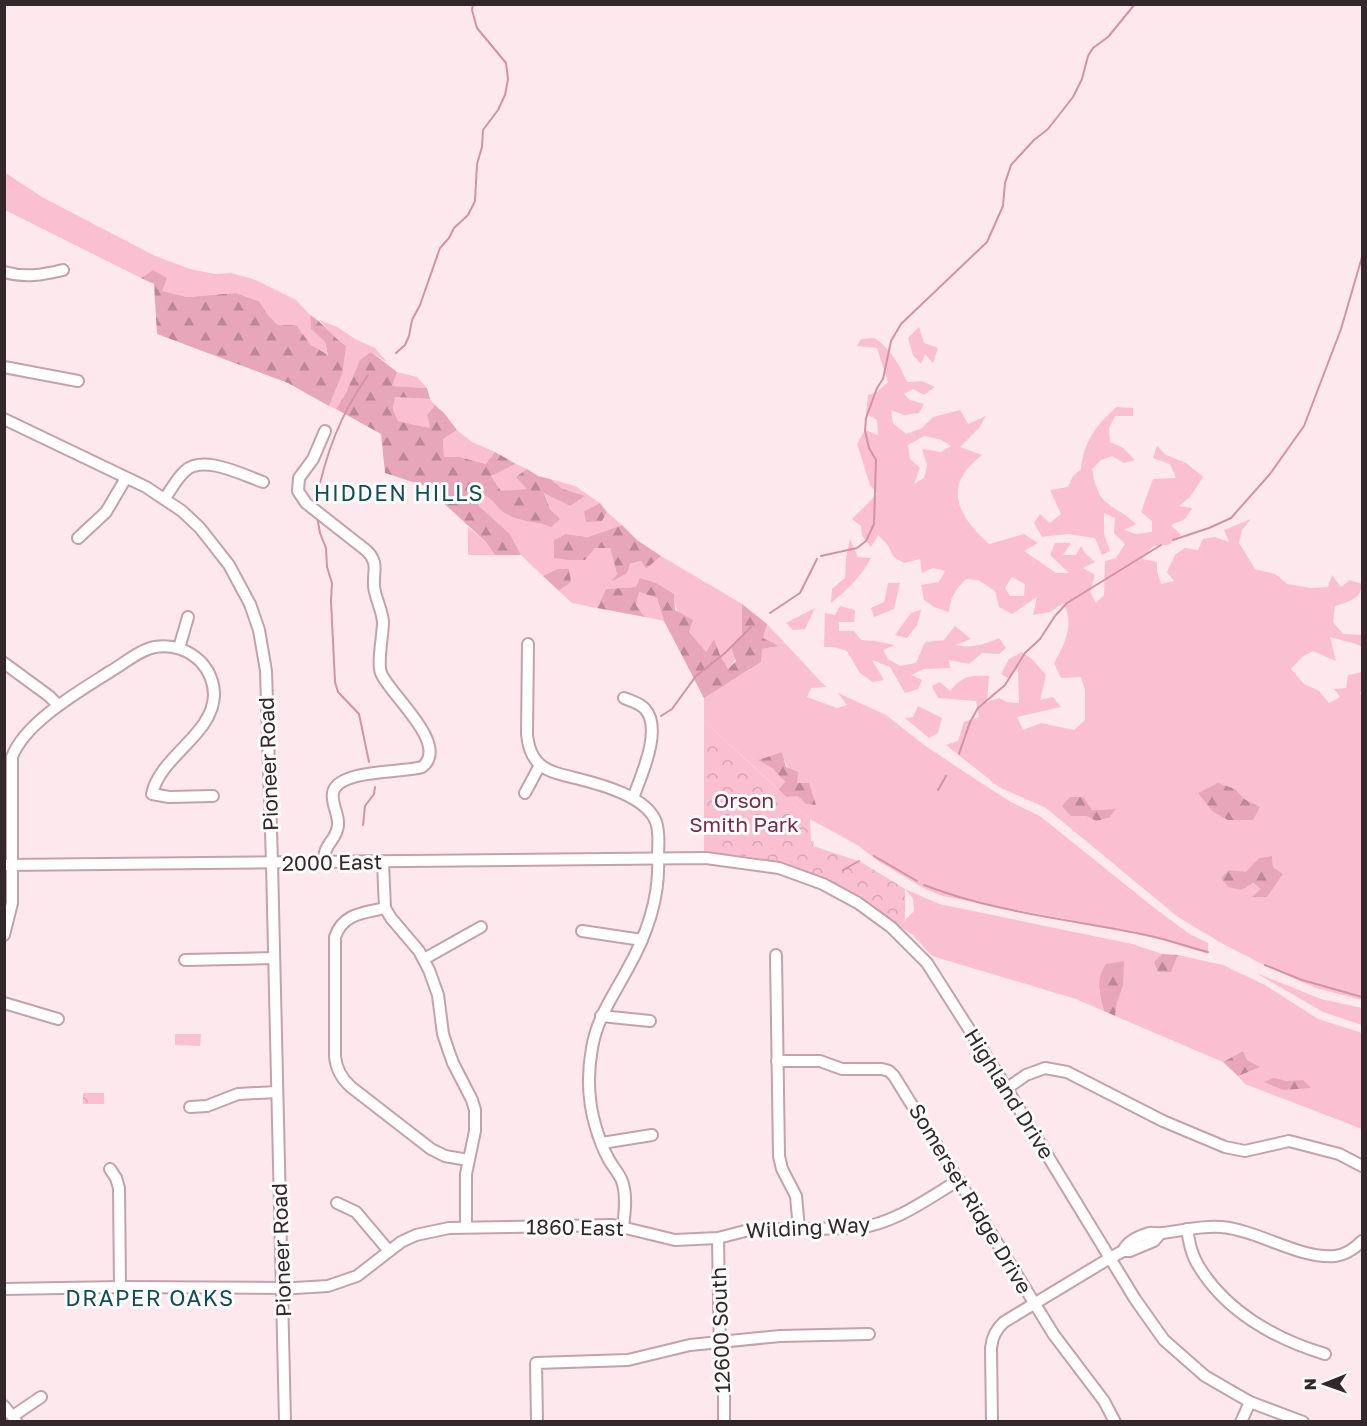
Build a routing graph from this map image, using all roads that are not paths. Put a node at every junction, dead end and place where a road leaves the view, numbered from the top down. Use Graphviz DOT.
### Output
graph roads {
  1 [pos="63,270"];
  2 [pos="4,272"];
  3 [pos="4,367"];
  4 [pos="78,381"];
  5 [pos="4,419"];
  6 [pos="325,430"];
  7 [pos="126,478"];
  8 [pos="263,482"];
  9 [pos="165,498"];
  10 [pos="78,538"];
  11 [pos="188,617"];
  12 [pos="528,644"];
  13 [pos="179,648"];
  14 [pos="4,663"];
  15 [pos="624,698"];
  16 [pos="58,705"];
  17 [pos="8,763"];
  18 [pos="540,765"];
  19 [pos="525,793"];
  20 [pos="213,796"];
  21 [pos="633,798"];
  22 [pos="658,859"];
  23 [pos="324,862"];
  24 [pos="383,862"];
  25 [pos="272,863"];
  26 [pos="9,865"];
  27 [pos="385,908"];
  28 [pos="481,927"];
  29 [pos="582,931"];
  30 [pos="4,935"];
  31 [pos="642,940"];
  32 [pos="776,955"];
  33 [pos="274,958"];
  34 [pos="424,959"];
  35 [pos="185,960"];
  36 [pos="4,1003"];
  37 [pos="601,1016"];
  38 [pos="58,1019"];
  39 [pos="650,1021"];
  40 [pos="777,1061"];
  41 [pos="1006,1089"];
  42 [pos="277,1092"];
  43 [pos="190,1107"];
  44 [pos="652,1135"];
  45 [pos="602,1143"];
  46 [pos="468,1160"];
  47 [pos="1362,1166"];
  48 [pos="110,1169"];
  49 [pos="959,1179"];
  50 [pos="337,1203"];
  51 [pos="623,1226"];
  52 [pos="466,1227"];
  53 [pos="799,1229"];
  54 [pos="1187,1229"];
  55 [pos="718,1238"];
  56 [pos="1362,1241"];
  57 [pos="389,1251"];
  58 [pos="1110,1258"];
  59 [pos="120,1287"];
  60 [pos="4,1288"];
  61 [pos="283,1288"];
  62 [pos="1034,1303"];
  63 [pos="869,1334"];
  64 [pos="720,1342"];
  65 [pos="1325,1354"];
  66 [pos="41,1397"];
  67 [pos="1250,1402"];
  68 [pos="4,1406"];
  69 [pos="14,1419"];
  70 [pos="285,1422"];
  71 [pos="537,1422"];
  72 [pos="724,1422"];
  73 [pos="993,1422"];
  74 [pos="1115,1422"];
  75 [pos="1241,1422"];
  76 [pos="1303,1422"];
  1 -- 2 [label="street"];
  3 -- 4 [label="street"];
  5 -- 7 [label="street, Pioneer Road"];
  6 -- 23 [label="street"];
  7 -- 9 [label="street, Pioneer Road"];
  7 -- 10 [label="street"];
  8 -- 9 [label="street"];
  9 -- 25 [label="street, Pioneer Road"];
  11 -- 13 [label="street"];
  12 -- 18 [label="street"];
  13 -- 16 [label="street"];
  13 -- 20 [label="street"];
  14 -- 16 [label="street"];
  15 -- 21 [label="street"];
  16 -- 17 [label="street"];
  17 -- 26 [label="street"];
  18 -- 19 [label="street"];
  18 -- 21 [label="street"];
  21 -- 22 [label="street"];
  22 -- 24 [label="street, 2000 East"];
  22 -- 31 [label="street"];
  22 -- 41 [label="street, Highland Drive"];
  23 -- 24 [label="street, 2000 East"];
  23 -- 25 [label="street, 2000 East"];
  24 -- 27 [label="street"];
  25 -- 26 [label="street, 2000 East"];
  25 -- 33 [label="street, Pioneer Road"];
  26 -- 30 [label="street"];
  27 -- 34 [label="street"];
  27 -- 46 [label="street"];
  28 -- 34 [label="street"];
  29 -- 31 [label="street"];
  31 -- 37 [label="street"];
  32 -- 40 [label="street"];
  33 -- 35 [label="street"];
  33 -- 42 [label="street, Pioneer Road"];
  34 -- 46 [label="street"];
  36 -- 38 [label="street"];
  37 -- 39 [label="street"];
  37 -- 45 [label="street"];
  40 -- 49 [label="street, Somerset Ridge Drive"];
  40 -- 53 [label="street"];
  41 -- 47 [label="street"];
  41 -- 58 [label="street, Highland Drive"];
  42 -- 43 [label="street"];
  42 -- 61 [label="street, Pioneer Road"];
  44 -- 45 [label="street"];
  45 -- 51 [label="street"];
  46 -- 52 [label="street"];
  48 -- 59 [label="street"];
  49 -- 53 [label="street, Wilding Way"];
  49 -- 62 [label="street, Somerset Ridge Drive"];
  50 -- 57 [label="street"];
  51 -- 52 [label="street, 1860 East"];
  51 -- 55 [label="street, 1860 East"];
  52 -- 57 [label="street, 1860 East"];
  53 -- 55 [label="street, Wilding Way"];
  54 -- 56 [label="street"];
  54 -- 58 [label="street"];
  54 -- 65 [label="street"];
  55 -- 64 [label="street, 12600 South"];
  57 -- 61 [label="street, 1860 East"];
  58 -- 62 [label="street"];
  58 -- 67 [label="street, Highland Drive"];
  59 -- 60 [label="street, 1860 East"];
  59 -- 61 [label="street, 1860 East"];
  61 -- 70 [label="street, Pioneer Road"];
  62 -- 73 [label="street"];
  62 -- 74 [label="street, Somerset Ridge Drive"];
  63 -- 64 [label="street"];
  64 -- 71 [label="street"];
  64 -- 72 [label="street, 12600 South"];
  66 -- 69 [label="street"];
  67 -- 75 [label="street"];
  67 -- 76 [label="street, Highland Drive"];
  68 -- 69 [label="street"];
}
